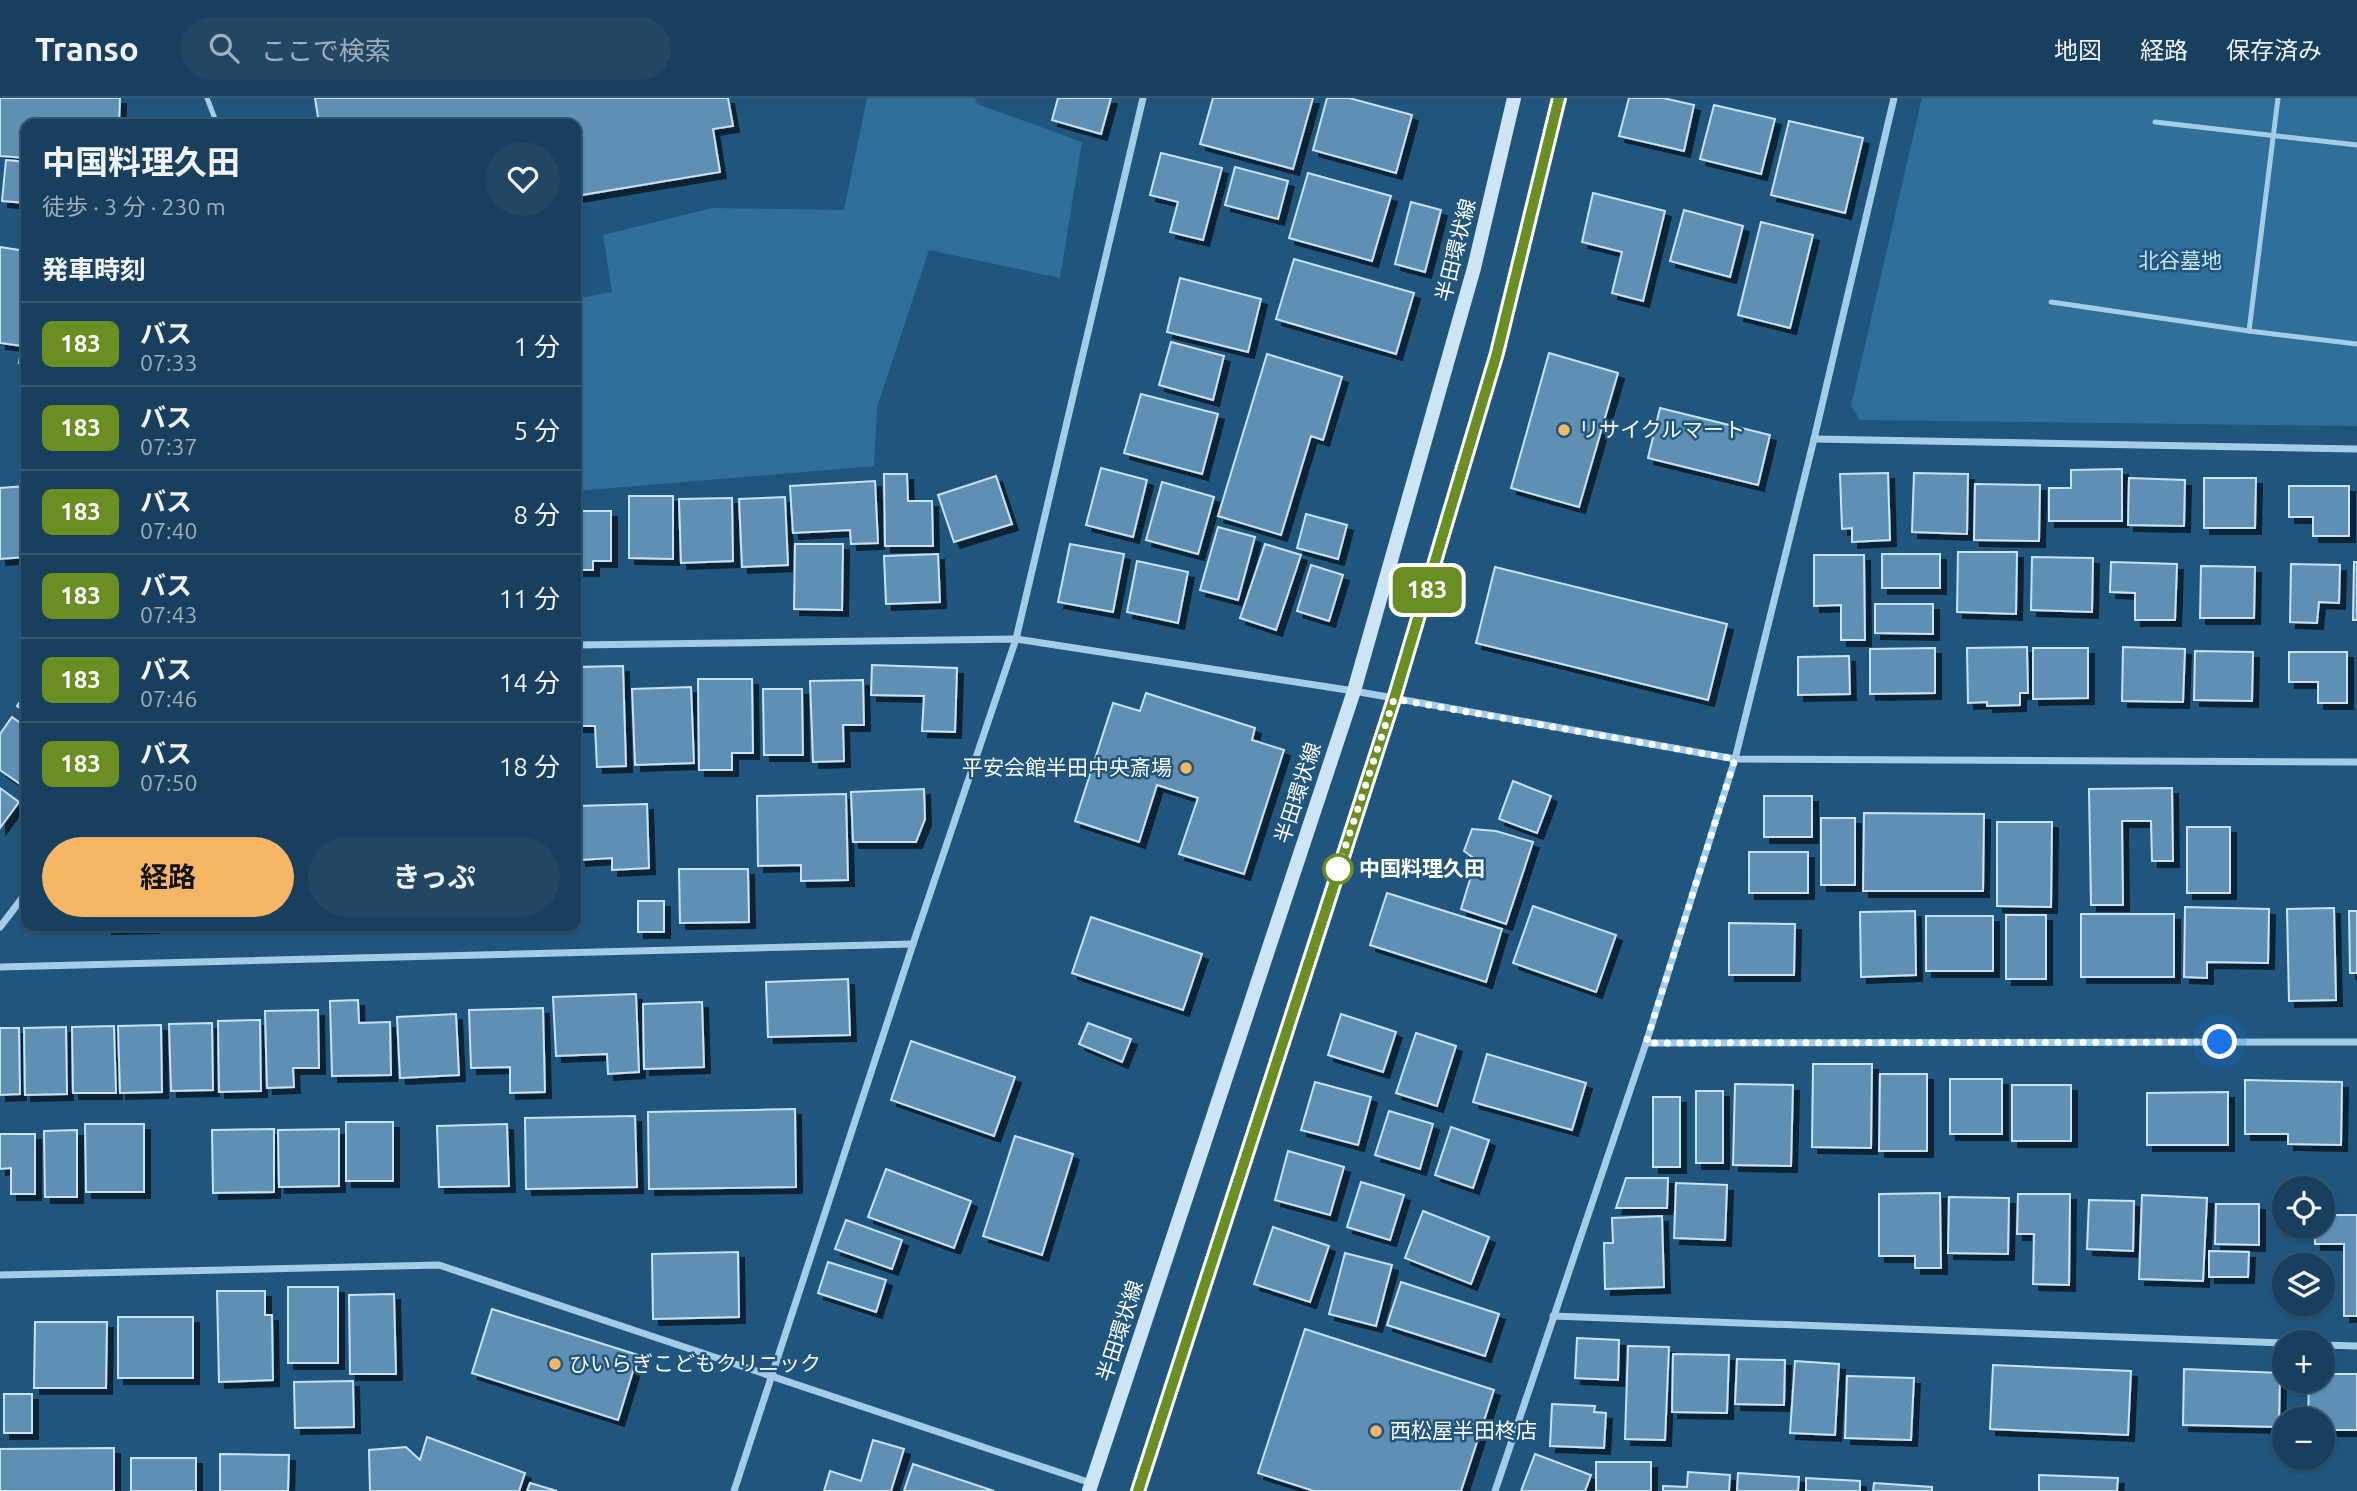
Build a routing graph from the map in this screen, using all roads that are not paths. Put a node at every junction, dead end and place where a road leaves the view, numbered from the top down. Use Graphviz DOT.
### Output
graph roads {
  1 [pos="207,98"];
  2 [pos="1143,98"];
  3 [pos="1514,98"];
  4 [pos="1559,98"];
  5 [pos="1894,98"];
  6 [pos="2277,98"];
  7 [pos="215,119"];
  8 [pos="2155,122"];
  9 [pos="2273,135"];
  10 [pos="2357,145"];
  11 [pos="2051,302"];
  12 [pos="2249,331"];
  13 [pos="2357,344"];
  14 [pos="1814,439"];
  15 [pos="2357,449"];
  16 [pos="1016,639"];
  17 [pos="581,645"];
  18 [pos="1354,691"];
  19 [pos="1394,699"];
  20 [pos="1735,759"];
  21 [pos="2357,762"];
  22 [pos="21,900"];
  23 [pos="0,927"];
  24 [pos="913,944"];
  25 [pos="0,967"];
  26 [pos="2357,1042"];
  27 [pos="1646,1043"];
  28 [pos="0,1275"];
  29 [pos="1553,1316"];
  30 [pos="2272,1343"];
  31 [pos="2335,1345"];
  32 [pos="2357,1346"];
  33 [pos="773,1376"];
  34 [pos="1090,1487"];
  35 [pos="734,1491"];
  36 [pos="1138,1491"];
  37 [pos="1495,1491"];
  1 -- 7 [label="lane"];
  2 -- 16 [label="street"];
  3 -- 18 [label="main road, 半田環状線"];
  4 -- 19 [label="main road"];
  5 -- 14 [label="street"];
  6 -- 9 [label="lane"];
  8 -- 9 [label="lane"];
  9 -- 10 [label="lane"];
  9 -- 12 [label="lane"];
  11 -- 12 [label="lane"];
  12 -- 13 [label="lane"];
  14 -- 15 [label="street"];
  14 -- 20 [label="street"];
  16 -- 17 [label="street"];
  16 -- 18 [label="street"];
  16 -- 24 [label="street"];
  18 -- 19 [label="street"];
  18 -- 34 [label="main road, 半田環状線"];
  19 -- 20 [label="street"];
  19 -- 36 [label="main road"];
  20 -- 21 [label="street"];
  20 -- 27 [label="street"];
  22 -- 23 [label="street"];
  24 -- 25 [label="street"];
  24 -- 33 [label="street"];
  26 -- 27 [label="street"];
  27 -- 29 [label="street"];
  28 -- 33 [label="street"];
  29 -- 30 [label="street"];
  29 -- 37 [label="street"];
  31 -- 32 [label="street"];
  33 -- 34 [label="street"];
  33 -- 35 [label="street"];
}
